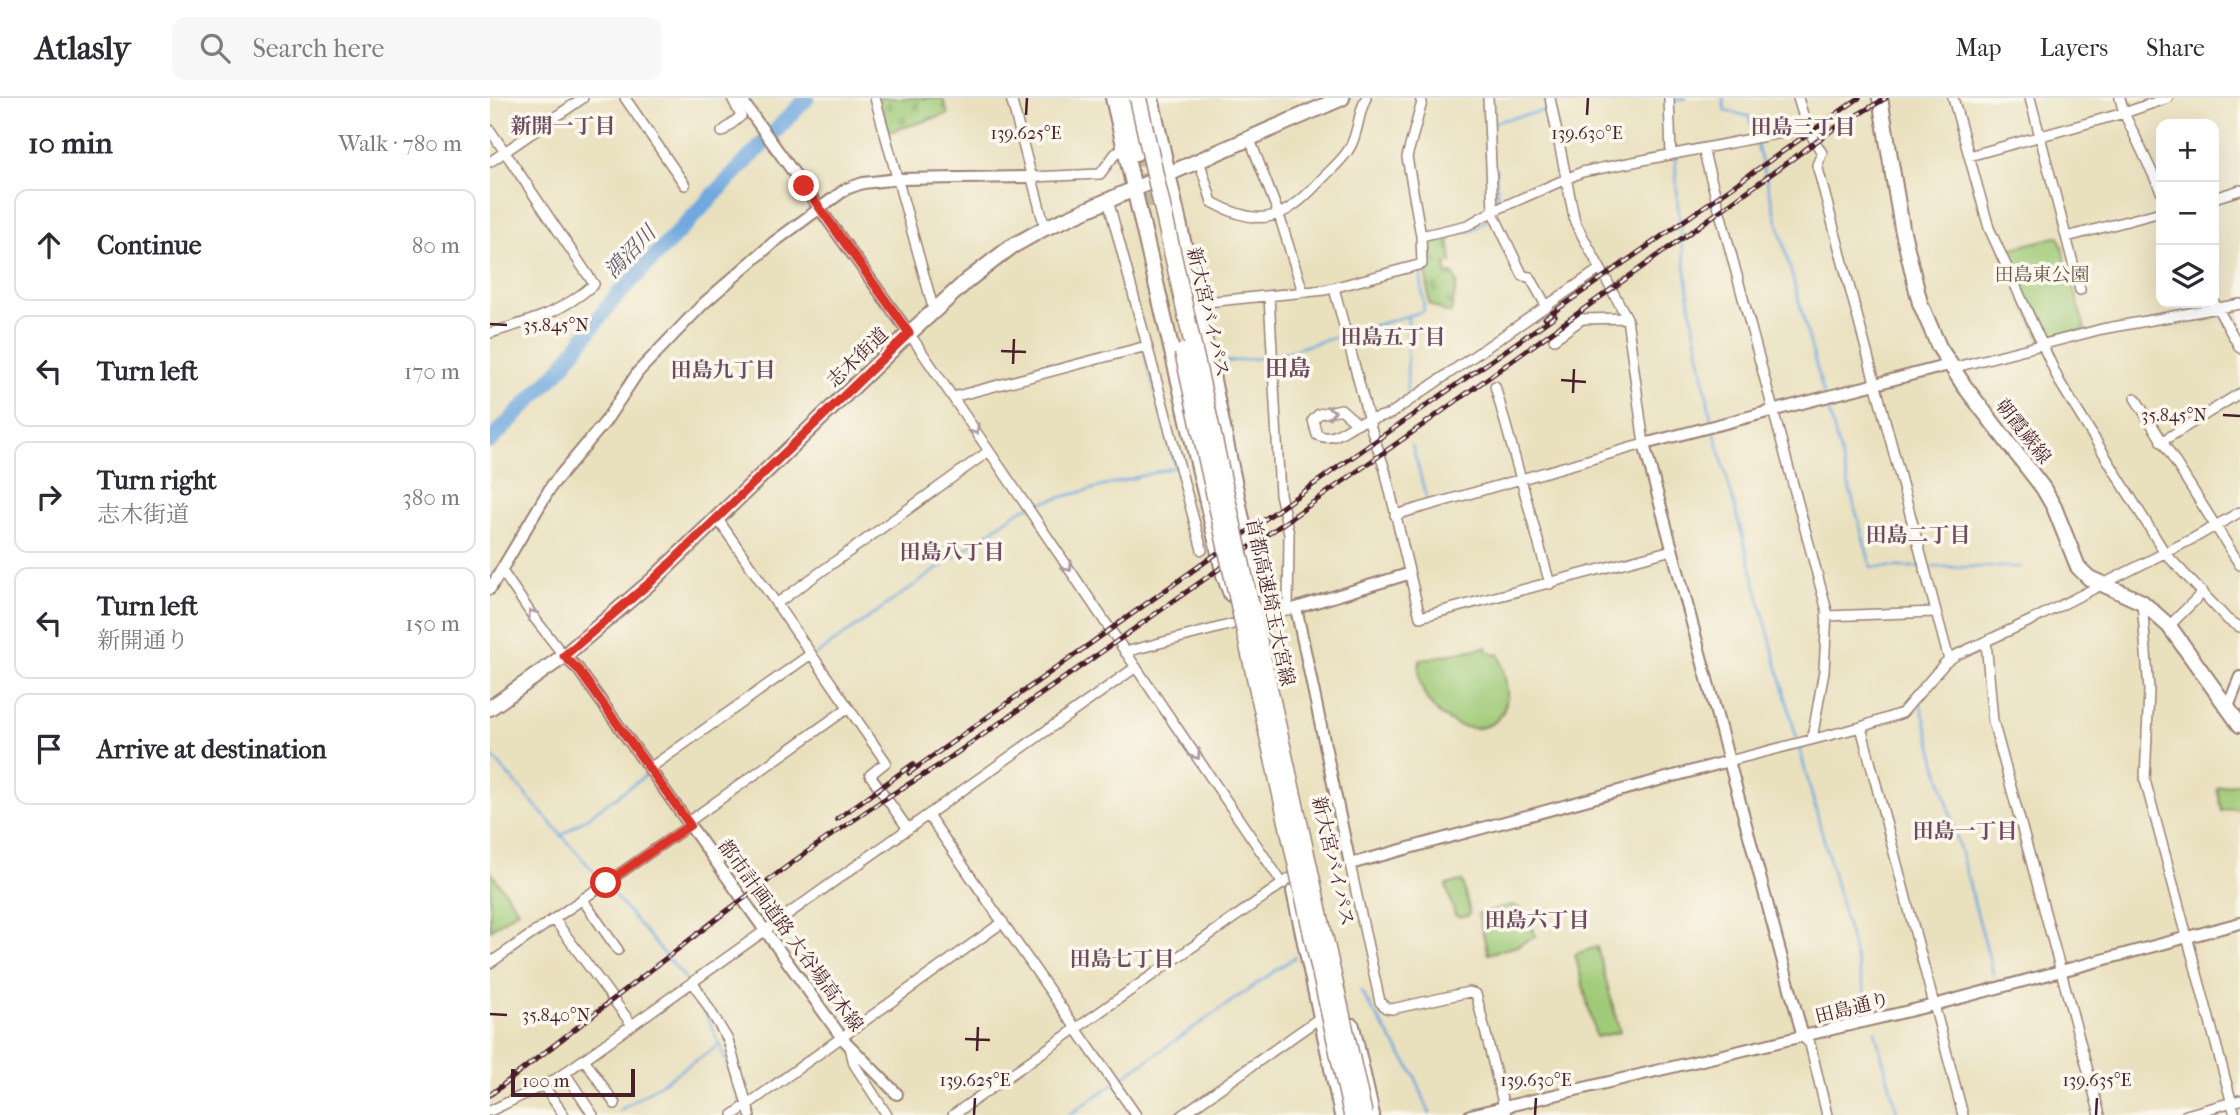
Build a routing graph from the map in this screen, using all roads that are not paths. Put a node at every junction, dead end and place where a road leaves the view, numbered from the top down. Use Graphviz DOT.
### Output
graph roads {
  1 [pos="583,98"];
  2 [pos="625,98"];
  3 [pos="732,98"];
  4 [pos="740,98"];
  5 [pos="875,98"];
  6 [pos="1011,98"];
  7 [pos="1114,98"];
  8 [pos="1126,98"];
  9 [pos="1140,98"];
  10 [pos="1151,98"];
  11 [pos="1341,98"];
  12 [pos="1366,98"];
  13 [pos="1420,98"];
  14 [pos="1488,98"];
  15 [pos="1550,98"];
  16 [pos="1669,98"];
  17 [pos="1798,98"];
  18 [pos="1880,98"];
  19 [pos="1953,98"];
  20 [pos="2029,98"];
  21 [pos="2120,98"];
  22 [pos="2168,98"];
  23 [pos="1323,102"];
  24 [pos="2124,113"];
  25 [pos="1807,128"];
  26 [pos="490,130"];
  27 [pos="722,132"];
  28 [pos="2039,135"];
  29 [pos="1249,137"];
  30 [pos="1153,147"];
  31 [pos="1703,149"];
  32 [pos="1130,151"];
  33 [pos="505,152"];
  34 [pos="1671,155"];
  35 [pos="1969,156"];
  36 [pos="1199,160"];
  37 [pos="490,162"];
  38 [pos="1167,174"];
  39 [pos="1032,177"];
  40 [pos="898,179"];
  41 [pos="1567,179"];
  42 [pos="2157,182"];
  43 [pos="685,185"];
  44 [pos="1134,189"];
  45 [pos="2240,190"];
  46 [pos="2219,196"];
  47 [pos="1108,200"];
  48 [pos="1166,205"];
  49 [pos="819,209"];
  50 [pos="1149,211"];
  51 [pos="1493,211"];
  52 [pos="2156,213"];
  53 [pos="1279,215"];
  54 [pos="1045,228"];
  55 [pos="1421,236"];
  56 [pos="2067,237"];
  57 [pos="1600,270"];
  58 [pos="1334,288"];
  59 [pos="2080,289"];
  60 [pos="1303,292"];
  61 [pos="1269,296"];
  62 [pos="1197,303"];
  63 [pos="2240,304"];
  64 [pos="2219,305"];
  65 [pos="1547,307"];
  66 [pos="2201,308"];
  67 [pos="2217,308"];
  68 [pos="934,311"];
  69 [pos="1627,318"];
  70 [pos="490,333"];
  71 [pos="909,333"];
  72 [pos="1554,339"];
  73 [pos="2041,345"];
  74 [pos="1147,346"];
  75 [pos="2240,348"];
  76 [pos="1950,367"];
  77 [pos="1875,383"];
  78 [pos="1495,386"];
  79 [pos="2240,393"];
  80 [pos="953,397"];
  81 [pos="2135,398"];
  82 [pos="1774,410"];
  83 [pos="1369,420"];
  84 [pos="1357,423"];
  85 [pos="2161,442"];
  86 [pos="1644,444"];
  87 [pos="989,451"];
  88 [pos="1520,480"];
  89 [pos="2240,512"];
  90 [pos="1395,515"];
  91 [pos="717,518"];
  92 [pos="2214,526"];
  93 [pos="1202,550"];
  94 [pos="1672,550"];
  95 [pos="2165,552"];
  96 [pos="2240,565"];
  97 [pos="502,571"];
  98 [pos="1408,574"];
  99 [pos="2103,583"];
  100 [pos="1550,584"];
  101 [pos="490,589"];
  102 [pos="1253,590"];
  103 [pos="2203,592"];
  104 [pos="1231,595"];
  105 [pos="2142,603"];
  106 [pos="776,604"];
  107 [pos="1292,609"];
  108 [pos="1936,612"];
  109 [pos="1259,616"];
  110 [pos="1826,616"];
  111 [pos="1237,623"];
  112 [pos="2169,626"];
  113 [pos="2240,627"];
  114 [pos="1986,641"];
  115 [pos="1125,652"];
  116 [pos="564,656"];
  117 [pos="812,656"];
  118 [pos="1949,660"];
  119 [pos="1136,667"];
  120 [pos="2240,677"];
  121 [pos="490,708"];
  122 [pos="848,708"];
  123 [pos="2227,709"];
  124 [pos="2240,725"];
  125 [pos="1861,727"];
  126 [pos="1812,739"];
  127 [pos="1729,761"];
  128 [pos="652,770"];
  129 [pos="928,815"];
  130 [pos="689,824"];
  131 [pos="908,829"];
  132 [pos="1350,864"];
  133 [pos="1287,881"];
  134 [pos="582,899"];
  135 [pos="554,919"];
  136 [pos="1003,922"];
  137 [pos="2240,923"];
  138 [pos="765,932"];
  139 [pos="2187,937"];
  140 [pos="618,950"];
  141 [pos="490,963"];
  142 [pos="2060,970"];
  143 [pos="693,982"];
  144 [pos="1934,1005"];
  145 [pos="1321,1017"];
  146 [pos="632,1025"];
  147 [pos="1076,1029"];
  148 [pos="1803,1037"];
  149 [pos="845,1042"];
  150 [pos="584,1059"];
  151 [pos="565,1073"];
  152 [pos="543,1085"];
  153 [pos="897,1094"];
  154 [pos="2236,1101"];
  155 [pos="615,1104"];
  156 [pos="747,1109"];
  157 [pos="490,1111"];
  158 [pos="1505,1111"];
  159 [pos="735,1114"];
  160 [pos="564,1115"];
  161 [pos="593,1115"];
  162 [pos="887,1115"];
  163 [pos="953,1115"];
  164 [pos="1136,1115"];
  165 [pos="1182,1115"];
  166 [pos="1342,1115"];
  167 [pos="1352,1115"];
  168 [pos="1364,1115"];
  169 [pos="1373,1115"];
  170 [pos="1471,1115"];
  171 [pos="1827,1115"];
  172 [pos="1963,1115"];
  173 [pos="2100,1115"];
  174 [pos="2186,1115"];
  175 [pos="2235,1115"];
  1 -- 33 [label="street"];
  2 -- 43 [label="street"];
  3 -- 27 [label="street"];
  4 -- 49 [label="street"];
  5 -- 40 [label="street"];
  6 -- 39 [label="street"];
  7 -- 32 [label="main road"];
  8 -- 32 [label="main road"];
  8 -- 167 [label="highway, 首都高速埼玉大宮線, bridge"];
  9 -- 30 [label="main road"];
  9 -- 168 [label="highway, 首都高速埼玉大宮線, bridge"];
  10 -- 38 [label="main road"];
  11 -- 23 [label="main road, 志木街道"];
  12 -- 53 [label="street"];
  13 -- 55 [label="street"];
  14 -- 51 [label="street"];
  15 -- 41 [label="street"];
  16 -- 34 [label="street"];
  17 -- 25 [label="street"];
  18 -- 76 [label="main road, 朝霞蕨線"];
  19 -- 35 [label="street"];
  20 -- 28 [label="street"];
  21 -- 24 [label="street"];
  22 -- 24 [label="street"];
  23 -- 29 [label="main road, 志木街道"];
  24 -- 28 [label="street"];
  24 -- 42 [label="street"];
  25 -- 31 [label="street"];
  25 -- 77 [label="street"];
  26 -- 33 [label="street"];
  28 -- 35 [label="street"];
  28 -- 56 [label="street"];
  29 -- 36 [label="main road, 志木街道"];
  29 -- 53 [label="street"];
  31 -- 34 [label="street"];
  31 -- 82 [label="street"];
  32 -- 39 [label="street"];
  32 -- 44 [label="main road"];
  33 -- 37 [label="street"];
  33 -- 70 [label="street"];
  34 -- 41 [label="street"];
  35 -- 73 [label="street"];
  36 -- 38 [label="main road, 志木街道"];
  36 -- 53 [label="street"];
  38 -- 44 [label="main road, 志木街道"];
  38 -- 62 [label="main road"];
  39 -- 40 [label="street"];
  39 -- 54 [label="street"];
  40 -- 49 [label="street"];
  40 -- 68 [label="street"];
  41 -- 51 [label="street"];
  41 -- 57 [label="street"];
  44 -- 47 [label="main road, 志木街道"];
  44 -- 104 [label="main road"];
  45 -- 46 [label="street"];
  47 -- 54 [label="main road, 志木街道"];
  47 -- 74 [label="street"];
  48 -- 102 [label="main road, 新大宮バイパス"];
  49 -- 71 [label="street"];
  49 -- 97 [label="street"];
  50 -- 104 [label="main road, 新大宮バイパス"];
  51 -- 55 [label="street"];
  51 -- 65 [label="street"];
  52 -- 56 [label="street"];
  53 -- 60 [label="street"];
  54 -- 68 [label="main road, 志木街道"];
  55 -- 58 [label="street"];
  56 -- 59 [label="street"];
  57 -- 65 [label="street"];
  57 -- 69 [label="street"];
  58 -- 60 [label="street"];
  58 -- 83 [label="street"];
  60 -- 61 [label="street"];
  61 -- 62 [label="street"];
  61 -- 107 [label="street"];
  62 -- 102 [label="main road"];
  63 -- 64 [label="street"];
  65 -- 83 [label="street"];
  66 -- 73 [label="street"];
  67 -- 75 [label="street"];
  68 -- 71 [label="main road, 志木街道"];
  69 -- 72 [label="street"];
  69 -- 86 [label="street"];
  71 -- 80 [label="street"];
  71 -- 91 [label="main road, 志木街道"];
  73 -- 76 [label="street"];
  73 -- 95 [label="street"];
  74 -- 80 [label="street"];
  74 -- 93 [label="street"];
  76 -- 77 [label="street"];
  76 -- 99 [label="main road, 朝霞蕨線"];
  77 -- 82 [label="street"];
  77 -- 108 [label="street"];
  78 -- 88 [label="street"];
  79 -- 85 [label="street"];
  80 -- 87 [label="street, one-way"];
  81 -- 85 [label="street"];
  82 -- 86 [label="street"];
  82 -- 110 [label="street"];
  83 -- 84 [label="street"];
  83 -- 90 [label="street"];
  84 -- 84 [label="street, one-way"];
  85 -- 92 [label="street"];
  86 -- 88 [label="street"];
  86 -- 94 [label="street"];
  87 -- 106 [label="street"];
  87 -- 115 [label="street, one-way"];
  88 -- 90 [label="street"];
  88 -- 100 [label="street"];
  89 -- 92 [label="street"];
  90 -- 98 [label="street"];
  91 -- 106 [label="street"];
  91 -- 116 [label="main road, 志木街道"];
  92 -- 95 [label="street"];
  92 -- 96 [label="street"];
  94 -- 100 [label="street"];
  94 -- 127 [label="street"];
  95 -- 99 [label="street"];
  95 -- 103 [label="street"];
  97 -- 101 [label="street"];
  116 -- 97 [label="street, one-way"];
  98 -- 100 [label="street"];
  98 -- 107 [label="street"];
  99 -- 105 [label="main road, 朝霞蕨線"];
  99 -- 114 [label="street"];
  102 -- 109 [label="main road, 新大宮バイパス"];
  103 -- 112 [label="street"];
  103 -- 113 [label="street"];
  104 -- 111 [label="main road"];
  105 -- 112 [label="main road, 朝霞蕨線"];
  105 -- 139 [label="street"];
  106 -- 117 [label="street"];
  107 -- 109 [label="street"];
  107 -- 132 [label="street"];
  108 -- 110 [label="street"];
  108 -- 118 [label="street"];
  109 -- 169 [label="main road, 新大宮バイパス"];
  110 -- 126 [label="street"];
  111 -- 115 [label="street"];
  111 -- 133 [label="main road"];
  112 -- 123 [label="main road, 朝霞蕨線"];
  114 -- 118 [label="street"];
  114 -- 142 [label="street"];
  115 -- 119 [label="street"];
  116 -- 121 [label="main road, 志木街道"];
  116 -- 128 [label="street, 都市計画道路 大谷場高木線"];
  117 -- 122 [label="street"];
  117 -- 128 [label="street"];
  118 -- 125 [label="street"];
  119 -- 129 [label="street"];
  119 -- 133 [label="street, one-way"];
  120 -- 123 [label="street"];
  122 -- 130 [label="street"];
  122 -- 131 [label="street"];
  123 -- 124 [label="main road, 朝霞蕨線"];
  125 -- 126 [label="street"];
  125 -- 144 [label="street"];
  126 -- 127 [label="street"];
  127 -- 132 [label="street"];
  127 -- 148 [label="street"];
  128 -- 130 [label="street, 都市計画道路 大谷場高木線"];
  129 -- 131 [label="street"];
  129 -- 136 [label="street"];
  130 -- 134 [label="street"];
  130 -- 138 [label="street, 都市計画道路 大谷場高木線"];
  131 -- 138 [label="street"];
  132 -- 158 [label="street"];
  133 -- 145 [label="main road"];
  133 -- 147 [label="street"];
  134 -- 135 [label="street"];
  134 -- 140 [label="street"];
  135 -- 141 [label="street"];
  135 -- 146 [label="street"];
  136 -- 147 [label="street"];
  136 -- 149 [label="street"];
  137 -- 139 [label="street, 田島通り"];
  138 -- 143 [label="street"];
  138 -- 149 [label="street, 都市計画道路 大谷場高木線"];
  139 -- 142 [label="street, 田島通り"];
  139 -- 154 [label="street"];
  142 -- 144 [label="street, 田島通り"];
  142 -- 173 [label="street"];
  143 -- 146 [label="street"];
  143 -- 156 [label="street"];
  144 -- 148 [label="street, 田島通り"];
  144 -- 172 [label="street"];
  145 -- 165 [label="street"];
  145 -- 166 [label="main road"];
  146 -- 150 [label="street"];
  147 -- 163 [label="street"];
  147 -- 164 [label="street"];
  148 -- 158 [label="street, 田島通り"];
  148 -- 171 [label="street"];
  149 -- 153 [label="street, 都市計画道路 大谷場高木線"];
  149 -- 156 [label="street"];
  149 -- 162 [label="street"];
  150 -- 151 [label="street"];
  150 -- 155 [label="street"];
  151 -- 152 [label="street"];
  151 -- 161 [label="street"];
  152 -- 157 [label="street"];
  152 -- 160 [label="street"];
  154 -- 174 [label="street"];
  154 -- 175 [label="street"];
  156 -- 159 [label="street"];
  158 -- 170 [label="street, 田島通り"];
}
